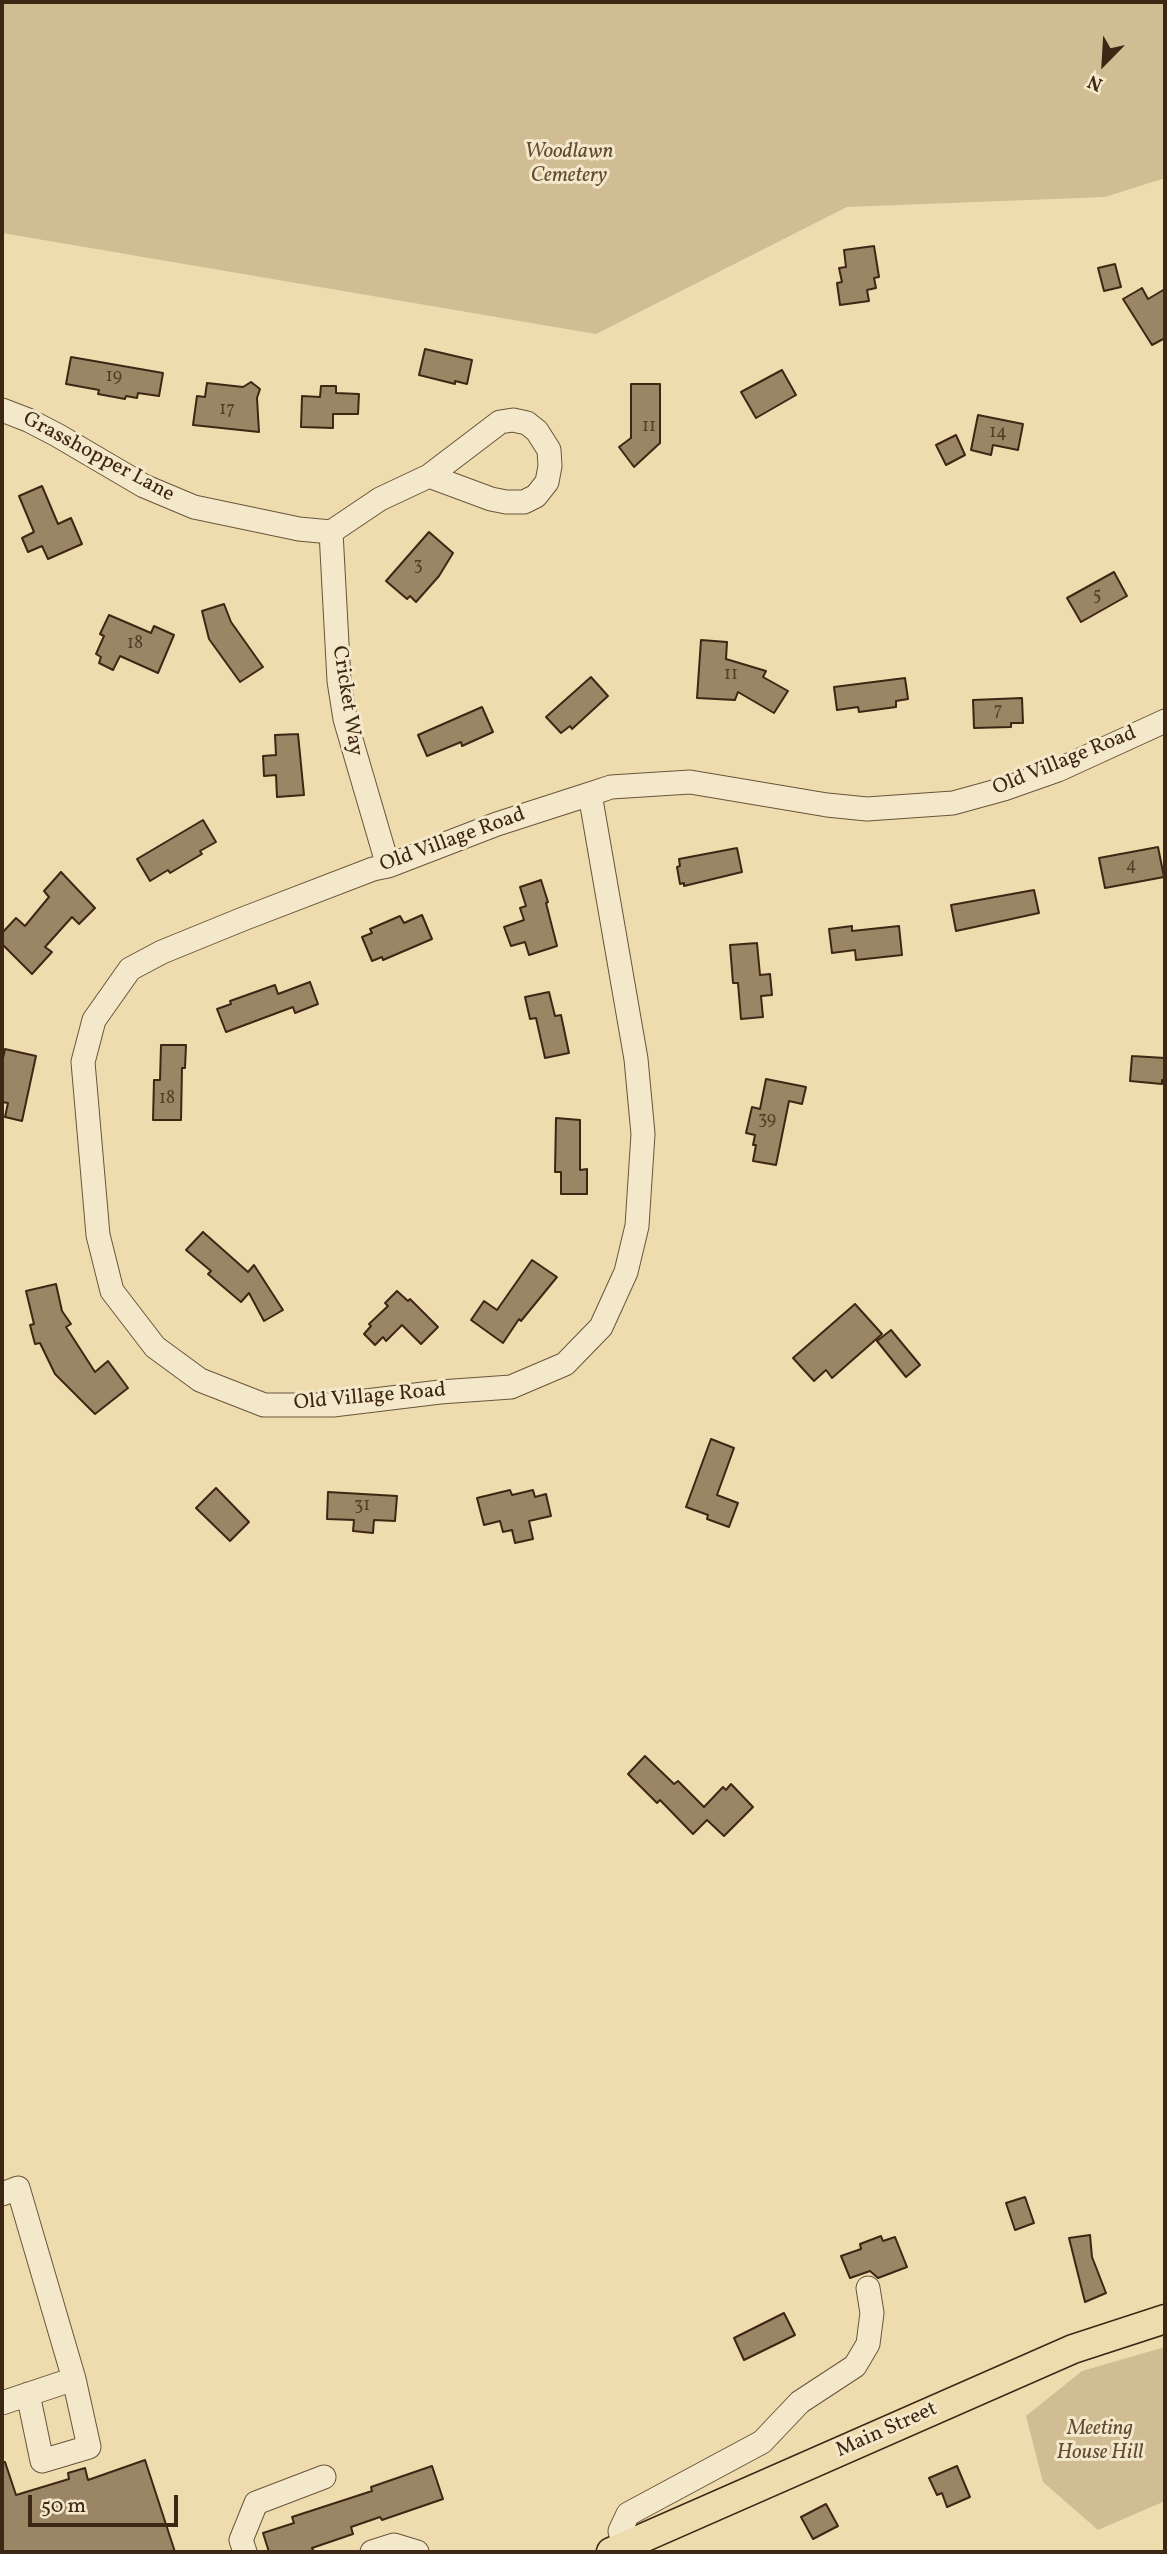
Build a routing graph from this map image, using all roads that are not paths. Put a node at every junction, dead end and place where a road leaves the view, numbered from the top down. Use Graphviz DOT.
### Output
graph roads {
  1 [pos="2,410"];
  2 [pos="429,476"];
  3 [pos="331,532"];
  4 [pos="1165,721"];
  5 [pos="590,794"];
  6 [pos="388,866"];
  7 [pos="2,2194"];
  8 [pos="868,2288"];
  9 [pos="1165,2319"];
  10 [pos="74,2379"];
  11 [pos="28,2394"];
  12 [pos="2,2403"];
  13 [pos="324,2477"];
  14 [pos="620,2551"];
  15 [pos="245,2552"];
  16 [pos="372,2552"];
  17 [pos="417,2552"];
  1 -- 3 [label="street, Grasshopper Lane"];
  2 -- 2 [label="street"];
  2 -- 3 [label="street"];
  3 -- 6 [label="street, Cricket Way"];
  4 -- 5 [label="street, Old Village Road"];
  5 -- 6 [label="street, Old Village Road"];
  5 -- 6 [label="street, Old Village Road"];
  7 -- 10 [label="street"];
  8 -- 14 [label="street"];
  9 -- 14 [label="main road, Main Street"];
  10 -- 11 [label="street"];
  10 -- 11 [label="street"];
  11 -- 12 [label="street"];
  13 -- 15 [label="street"];
  16 -- 17 [label="street"];
}
